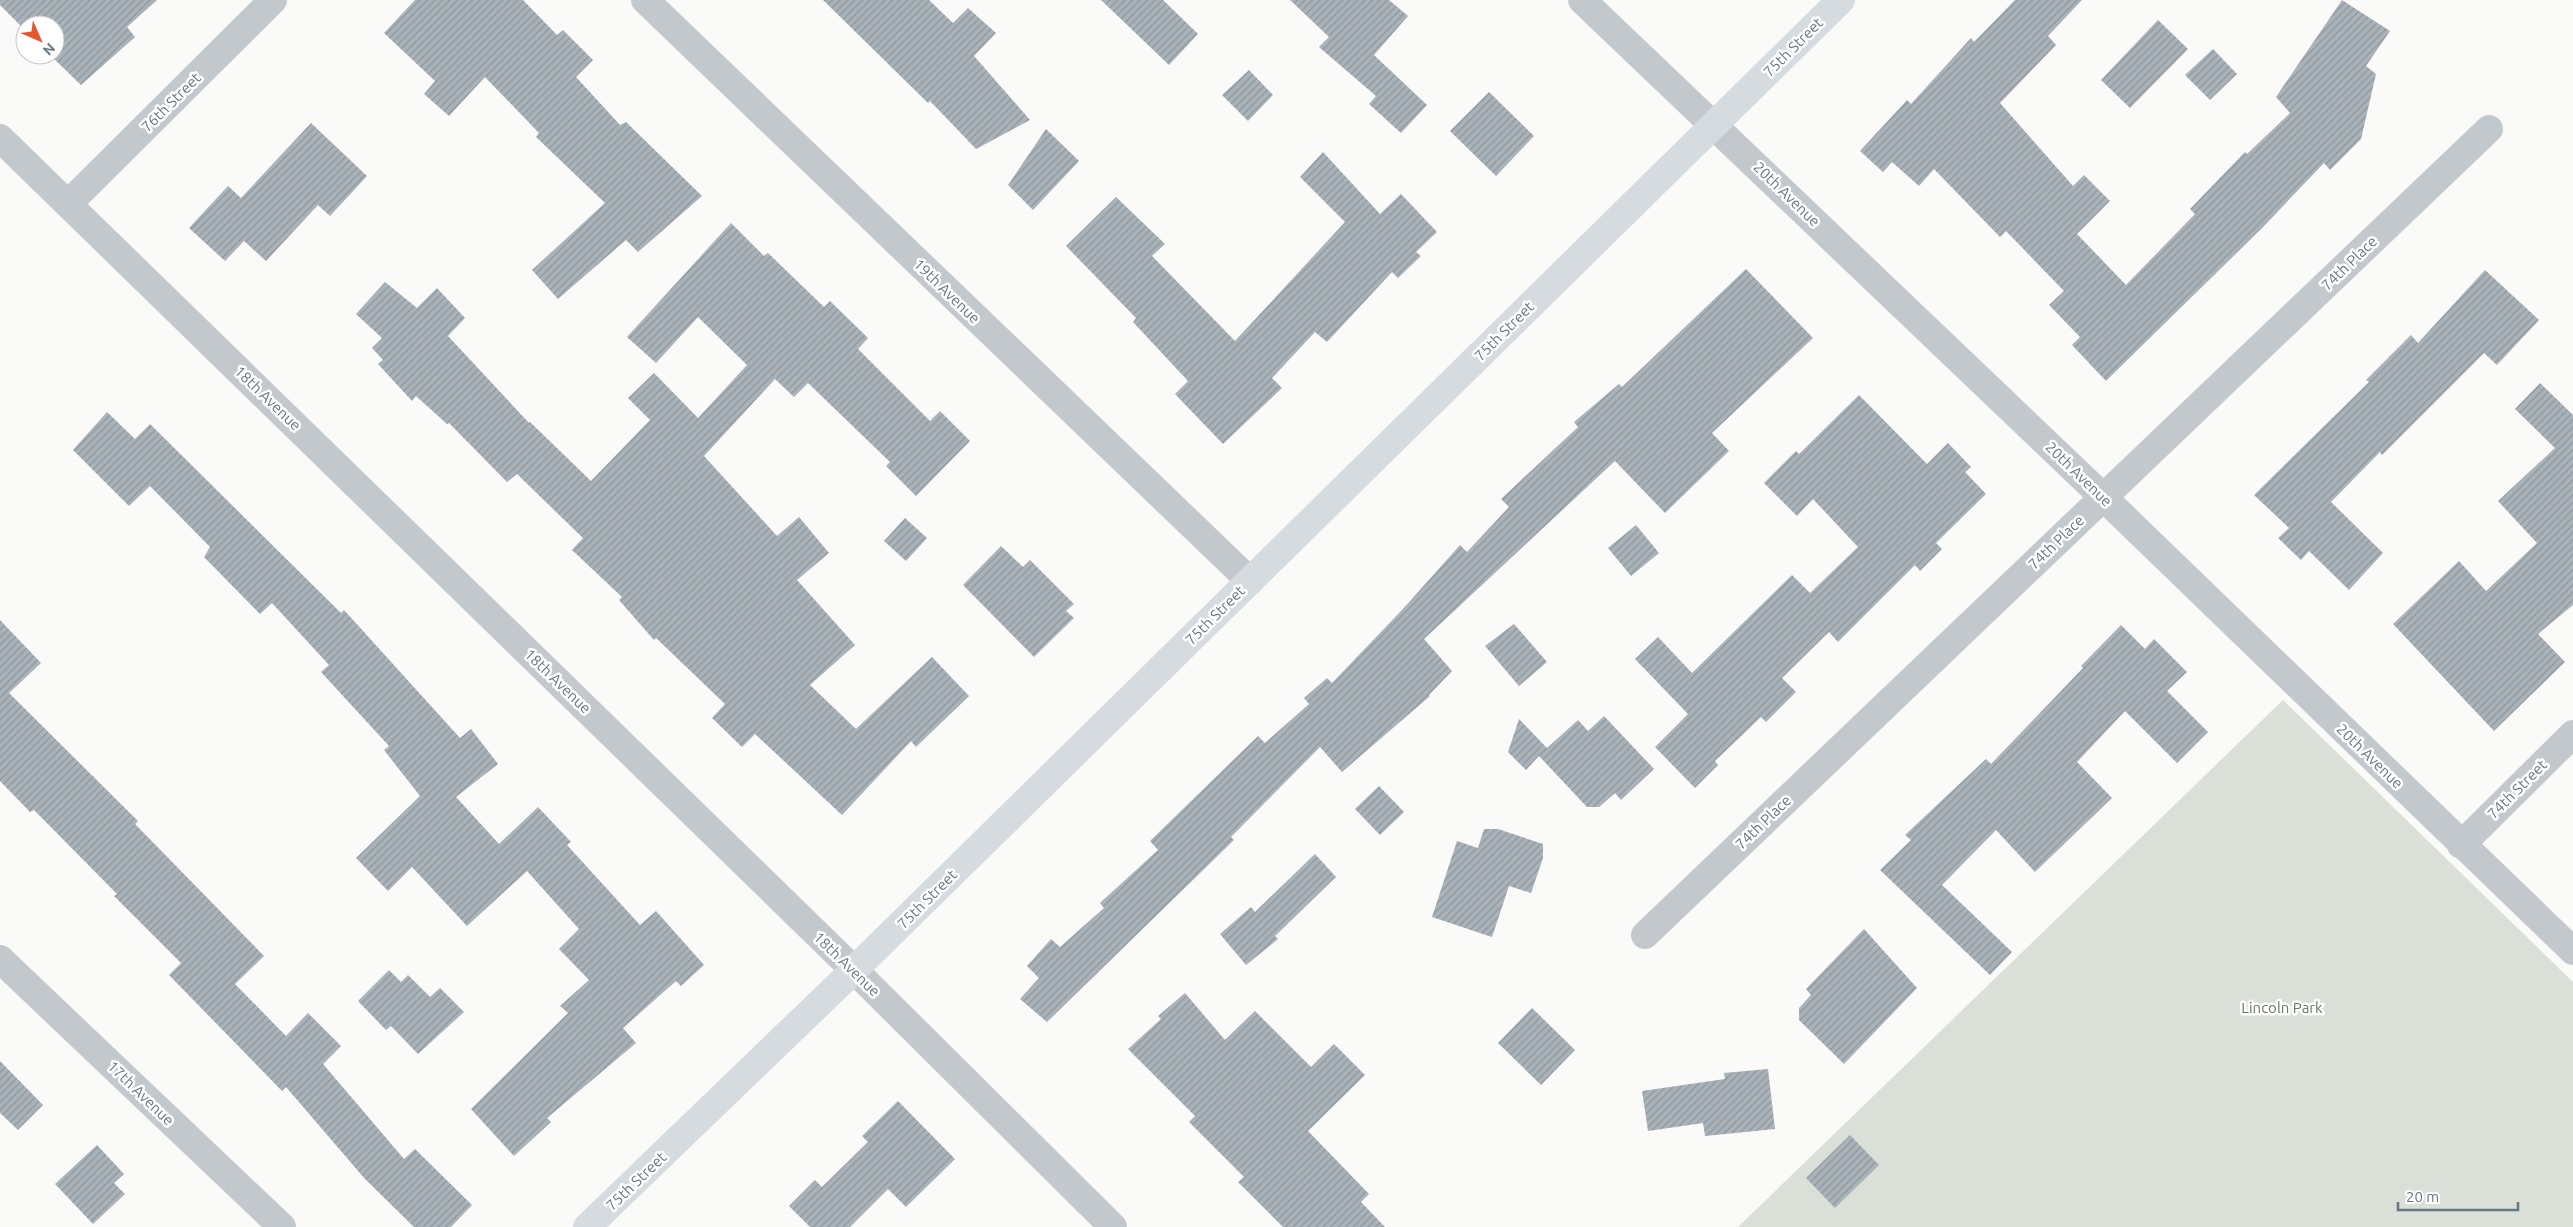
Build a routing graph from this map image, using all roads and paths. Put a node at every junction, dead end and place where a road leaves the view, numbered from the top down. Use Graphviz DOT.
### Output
graph roads {
  1 [pos="274,0"];
  2 [pos="645,0"];
  3 [pos="1582,0"];
  4 [pos="1841,0"];
  5 [pos="1714,124"];
  6 [pos="2490,129"];
  7 [pos="0,138"];
  8 [pos="68,204"];
  9 [pos="2104,497"];
  10 [pos="1250,581"];
  11 [pos="2573,734"];
  12 [pos="2461,845"];
  13 [pos="1645,935"];
  14 [pos="2573,951"];
  15 [pos="0,959"];
  16 [pos="854,970"];
  17 [pos="282,1227"];
  18 [pos="587,1227"];
  19 [pos="1113,1227"];
  1 -- 8 [label="street, 76th Street"];
  2 -- 10 [label="street, 19th Avenue"];
  3 -- 5 [label="street, 20th Avenue"];
  4 -- 5 [label="street, 75th Street"];
  5 -- 9 [label="street, 20th Avenue"];
  5 -- 10 [label="street, 75th Street"];
  6 -- 9 [label="street, 74th Place"];
  7 -- 8 [label="street, 18th Avenue"];
  8 -- 16 [label="street, 18th Avenue"];
  9 -- 12 [label="street, 20th Avenue"];
  9 -- 13 [label="street, 74th Place"];
  10 -- 16 [label="street, 75th Street"];
  11 -- 12 [label="street, 74th Street"];
  12 -- 14 [label="street, 20th Avenue"];
  15 -- 17 [label="street, 17th Avenue"];
  16 -- 18 [label="street, 75th Street"];
  16 -- 19 [label="street, 18th Avenue"];
}
